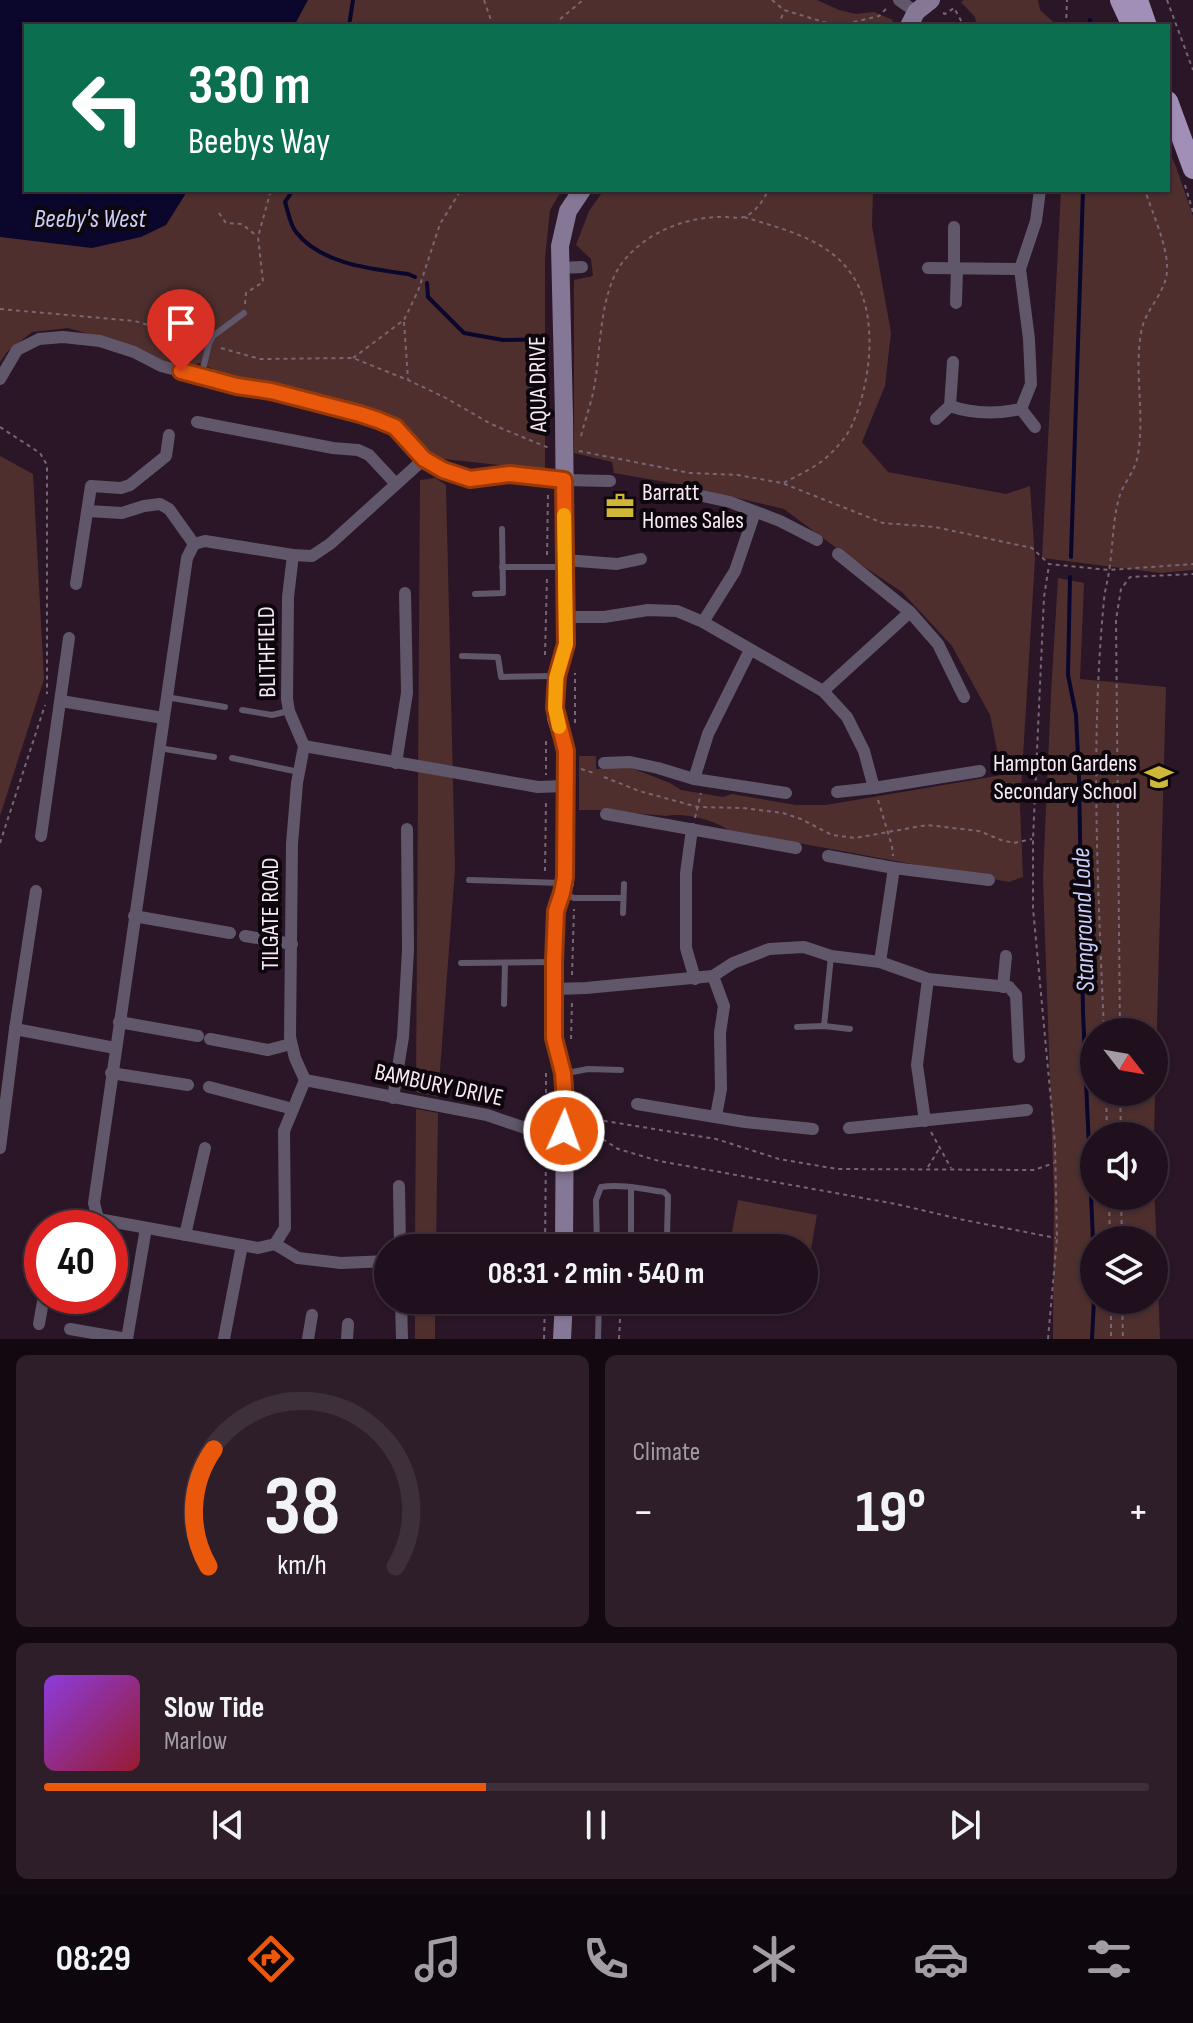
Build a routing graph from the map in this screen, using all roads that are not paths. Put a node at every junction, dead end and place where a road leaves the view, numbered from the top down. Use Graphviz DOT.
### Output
graph roads {
  1 [pos="1120,0"];
  2 [pos="1138,0"];
  3 [pos="895,2"];
  4 [pos="924,11"];
  5 [pos="1131,24"];
  6 [pos="1146,24"];
  7 [pos="1170,106"];
  8 [pos="1193,169"];
  9 [pos="581,192"];
  10 [pos="1040,192"];
  11 [pos="954,227"];
  12 [pos="582,267"];
  13 [pos="560,268"];
  14 [pos="928,268"];
  15 [pos="956,268"];
  16 [pos="1020,269"];
  17 [pos="956,303"];
  18 [pos="244,313"];
  19 [pos="953,362"];
  20 [pos="201,377"];
  21 [pos="0,379"];
  22 [pos="950,406"];
  23 [pos="1021,409"];
  24 [pos="936,419"];
  25 [pos="197,422"];
  26 [pos="1035,427"];
  27 [pos="169,435"];
  28 [pos="424,459"];
  29 [pos="556,479"];
  30 [pos="610,481"];
  31 [pos="396,484"];
  32 [pos="684,492"];
  33 [pos="88,511"];
  34 [pos="755,512"];
  35 [pos="502,529"];
  36 [pos="817,540"];
  37 [pos="194,544"];
  38 [pos="838,554"];
  39 [pos="293,555"];
  40 [pos="641,559"];
  41 [pos="559,565"];
  42 [pos="502,567"];
  43 [pos="76,584"];
  44 [pos="405,593"];
  45 [pos="475,594"];
  46 [pos="910,612"];
  47 [pos="566,617"];
  48 [pos="703,622"];
  49 [pos="69,638"];
  50 [pos="750,650"];
  51 [pos="462,656"];
  52 [pos="551,676"];
  53 [pos="823,691"];
  54 [pos="166,697"];
  55 [pos="964,697"];
  56 [pos="61,701"];
  57 [pos="225,707"];
  58 [pos="242,710"];
  59 [pos="289,711"];
  60 [pos="163,718"];
  61 [pos="304,746"];
  62 [pos="159,748"];
  63 [pos="214,757"];
  64 [pos="232,758"];
  65 [pos="396,763"];
  66 [pos="604,763"];
  67 [pos="980,771"];
  68 [pos="299,772"];
  69 [pos="699,779"];
  70 [pos="566,786"];
  71 [pos="874,788"];
  72 [pos="837,792"];
  73 [pos="786,793"];
  74 [pos="606,814"];
  75 [pos="407,829"];
  76 [pos="692,829"];
  77 [pos="41,836"];
  78 [pos="796,848"];
  79 [pos="828,856"];
  80 [pos="894,868"];
  81 [pos="469,880"];
  82 [pos="989,880"];
  83 [pos="624,884"];
  84 [pos="564,888"];
  85 [pos="36,891"];
  86 [pos="623,898"];
  87 [pos="623,913"];
  88 [pos="134,916"];
  89 [pos="230,933"];
  90 [pos="245,936"];
  91 [pos="292,944"];
  92 [pos="831,956"];
  93 [pos="1006,956"];
  94 [pos="554,962"];
  95 [pos="880,962"];
  96 [pos="461,963"];
  97 [pos="505,963"];
  98 [pos="713,976"];
  99 [pos="695,979"];
  100 [pos="928,979"];
  101 [pos="1003,987"];
  102 [pos="555,989"];
  103 [pos="504,1004"];
  104 [pos="119,1022"];
  105 [pos="824,1026"];
  106 [pos="797,1027"];
  107 [pos="15,1029"];
  108 [pos="850,1029"];
  109 [pos="291,1044"];
  110 [pos="115,1048"];
  111 [pos="1019,1057"];
  112 [pos="621,1070"];
  113 [pos="554,1072"];
  114 [pos="111,1073"];
  115 [pos="305,1080"];
  116 [pos="188,1085"];
  117 [pos="209,1087"];
  118 [pos="393,1098"];
  119 [pos="637,1104"];
  120 [pos="293,1109"];
  121 [pos="1027,1110"];
  122 [pos="716,1116"];
  123 [pos="925,1121"];
  124 [pos="561,1126"];
  125 [pos="849,1128"];
  126 [pos="813,1129"];
  127 [pos="0,1148"];
  128 [pos="205,1148"];
  129 [pos="399,1186"];
  130 [pos="631,1187"];
  131 [pos="96,1210"];
  132 [pos="128,1225"];
  133 [pos="146,1228"];
  134 [pos="400,1234"];
  135 [pos="564,1234"];
  136 [pos="597,1234"];
  137 [pos="631,1234"];
  138 [pos="667,1234"];
  139 [pos="185,1235"];
  140 [pos="275,1244"];
  141 [pos="242,1245"];
  142 [pos="374,1262"];
  143 [pos="41,1314"];
  144 [pos="401,1314"];
  145 [pos="563,1314"];
  146 [pos="599,1314"];
  147 [pos="312,1315"];
  148 [pos="39,1324"];
  149 [pos="348,1324"];
  150 [pos="70,1329"];
  151 [pos="128,1339"];
  152 [pos="224,1339"];
  153 [pos="308,1339"];
  154 [pos="347,1339"];
  155 [pos="402,1339"];
  156 [pos="562,1339"];
  157 [pos="598,1339"];
  1 -- 5 [label="main road"];
  2 -- 6 [label="main road"];
  3 -- 4 [label="street"];
  7 -- 8 [label="main road"];
  9 -- 13 [label="street, AQUA DRIVE"];
  10 -- 16 [label="street"];
  11 -- 15 [label="street"];
  12 -- 13 [label="street"];
  13 -- 29 [label="street, AQUA DRIVE"];
  14 -- 15 [label="street"];
  15 -- 16 [label="street"];
  15 -- 17 [label="street"];
  16 -- 23 [label="street"];
  18 -- 20 [label="lane"];
  19 -- 22 [label="street"];
  20 -- 21 [label="street"];
  20 -- 28 [label="street"];
  22 -- 23 [label="street"];
  22 -- 24 [label="street"];
  23 -- 26 [label="street"];
  25 -- 31 [label="street"];
  27 -- 33 [label="street"];
  28 -- 29 [label="street"];
  28 -- 31 [label="street"];
  29 -- 30 [label="street"];
  29 -- 41 [label="street, AQUA DRIVE"];
  31 -- 39 [label="street"];
  32 -- 34 [label="street"];
  33 -- 37 [label="street"];
  33 -- 43 [label="street"];
  34 -- 36 [label="street"];
  34 -- 48 [label="street"];
  35 -- 42 [label="lane"];
  37 -- 39 [label="street"];
  37 -- 54 [label="street"];
  38 -- 46 [label="street"];
  39 -- 59 [label="street, BLITHFIELD"];
  40 -- 41 [label="street"];
  41 -- 42 [label="lane"];
  41 -- 47 [label="street, AQUA DRIVE"];
  42 -- 45 [label="lane"];
  44 -- 65 [label="street"];
  46 -- 53 [label="street"];
  46 -- 55 [label="street"];
  47 -- 48 [label="street"];
  47 -- 52 [label="street, AQUA DRIVE"];
  48 -- 50 [label="street"];
  49 -- 56 [label="street"];
  50 -- 53 [label="street"];
  50 -- 69 [label="street"];
  51 -- 52 [label="lane"];
  52 -- 70 [label="street, AQUA DRIVE"];
  53 -- 71 [label="street"];
  54 -- 57 [label="lane"];
  54 -- 60 [label="street"];
  56 -- 60 [label="street"];
  56 -- 77 [label="street"];
  58 -- 59 [label="lane"];
  59 -- 61 [label="street, BLITHFIELD"];
  60 -- 62 [label="street"];
  61 -- 65 [label="street"];
  61 -- 68 [label="street, TILGATE ROAD"];
  62 -- 63 [label="lane"];
  62 -- 88 [label="street"];
  64 -- 68 [label="lane"];
  65 -- 70 [label="street"];
  66 -- 69 [label="street"];
  67 -- 71 [label="street"];
  68 -- 91 [label="street, TILGATE ROAD"];
  69 -- 73 [label="street"];
  70 -- 84 [label="street, AQUA DRIVE"];
  71 -- 72 [label="street"];
  74 -- 76 [label="street"];
  75 -- 118 [label="street"];
  76 -- 78 [label="street"];
  76 -- 99 [label="street"];
  79 -- 80 [label="street"];
  80 -- 82 [label="street"];
  80 -- 95 [label="street"];
  81 -- 84 [label="lane"];
  83 -- 86 [label="lane"];
  84 -- 86 [label="lane"];
  84 -- 94 [label="street, AQUA DRIVE"];
  85 -- 107 [label="street"];
  86 -- 87 [label="lane"];
  88 -- 89 [label="street"];
  88 -- 104 [label="street"];
  90 -- 91 [label="street"];
  91 -- 109 [label="street, TILGATE ROAD"];
  92 -- 95 [label="street"];
  92 -- 98 [label="street"];
  92 -- 105 [label="lane"];
  93 -- 101 [label="street"];
  94 -- 97 [label="lane"];
  94 -- 102 [label="street, AQUA DRIVE"];
  95 -- 100 [label="street"];
  96 -- 97 [label="lane"];
  97 -- 103 [label="lane"];
  98 -- 99 [label="street"];
  98 -- 122 [label="street"];
  99 -- 102 [label="street"];
  100 -- 101 [label="street"];
  100 -- 123 [label="street"];
  101 -- 111 [label="street"];
  102 -- 113 [label="street, AQUA DRIVE"];
  104 -- 109 [label="street"];
  104 -- 110 [label="street"];
  105 -- 106 [label="lane"];
  105 -- 108 [label="lane"];
  107 -- 110 [label="street"];
  107 -- 127 [label="street"];
  109 -- 115 [label="street, TILGATE ROAD"];
  110 -- 114 [label="street"];
  112 -- 113 [label="lane"];
  113 -- 124 [label="street, AQUA DRIVE"];
  114 -- 116 [label="street"];
  114 -- 131 [label="street"];
  115 -- 118 [label="street, BAMBURY DRIVE"];
  115 -- 120 [label="street"];
  117 -- 120 [label="street"];
  118 -- 124 [label="street, BAMBURY DRIVE"];
  119 -- 122 [label="street"];
  120 -- 140 [label="street"];
  121 -- 123 [label="street"];
  122 -- 126 [label="street"];
  123 -- 125 [label="street"];
  124 -- 135 [label="street, AQUA DRIVE"];
  128 -- 139 [label="street"];
  129 -- 134 [label="street"];
  130 -- 136 [label="lane"];
  130 -- 137 [label="lane"];
  130 -- 138 [label="lane"];
  132 -- 133 [label="street"];
  133 -- 139 [label="street"];
  133 -- 151 [label="street"];
  139 -- 141 [label="street"];
  140 -- 141 [label="street"];
  140 -- 142 [label="street"];
  141 -- 152 [label="street"];
  143 -- 148 [label="street"];
  144 -- 155 [label="street"];
  145 -- 156 [label="street"];
  146 -- 157 [label="lane"];
  147 -- 153 [label="street"];
  149 -- 154 [label="street"];
  150 -- 151 [label="street"];
}
